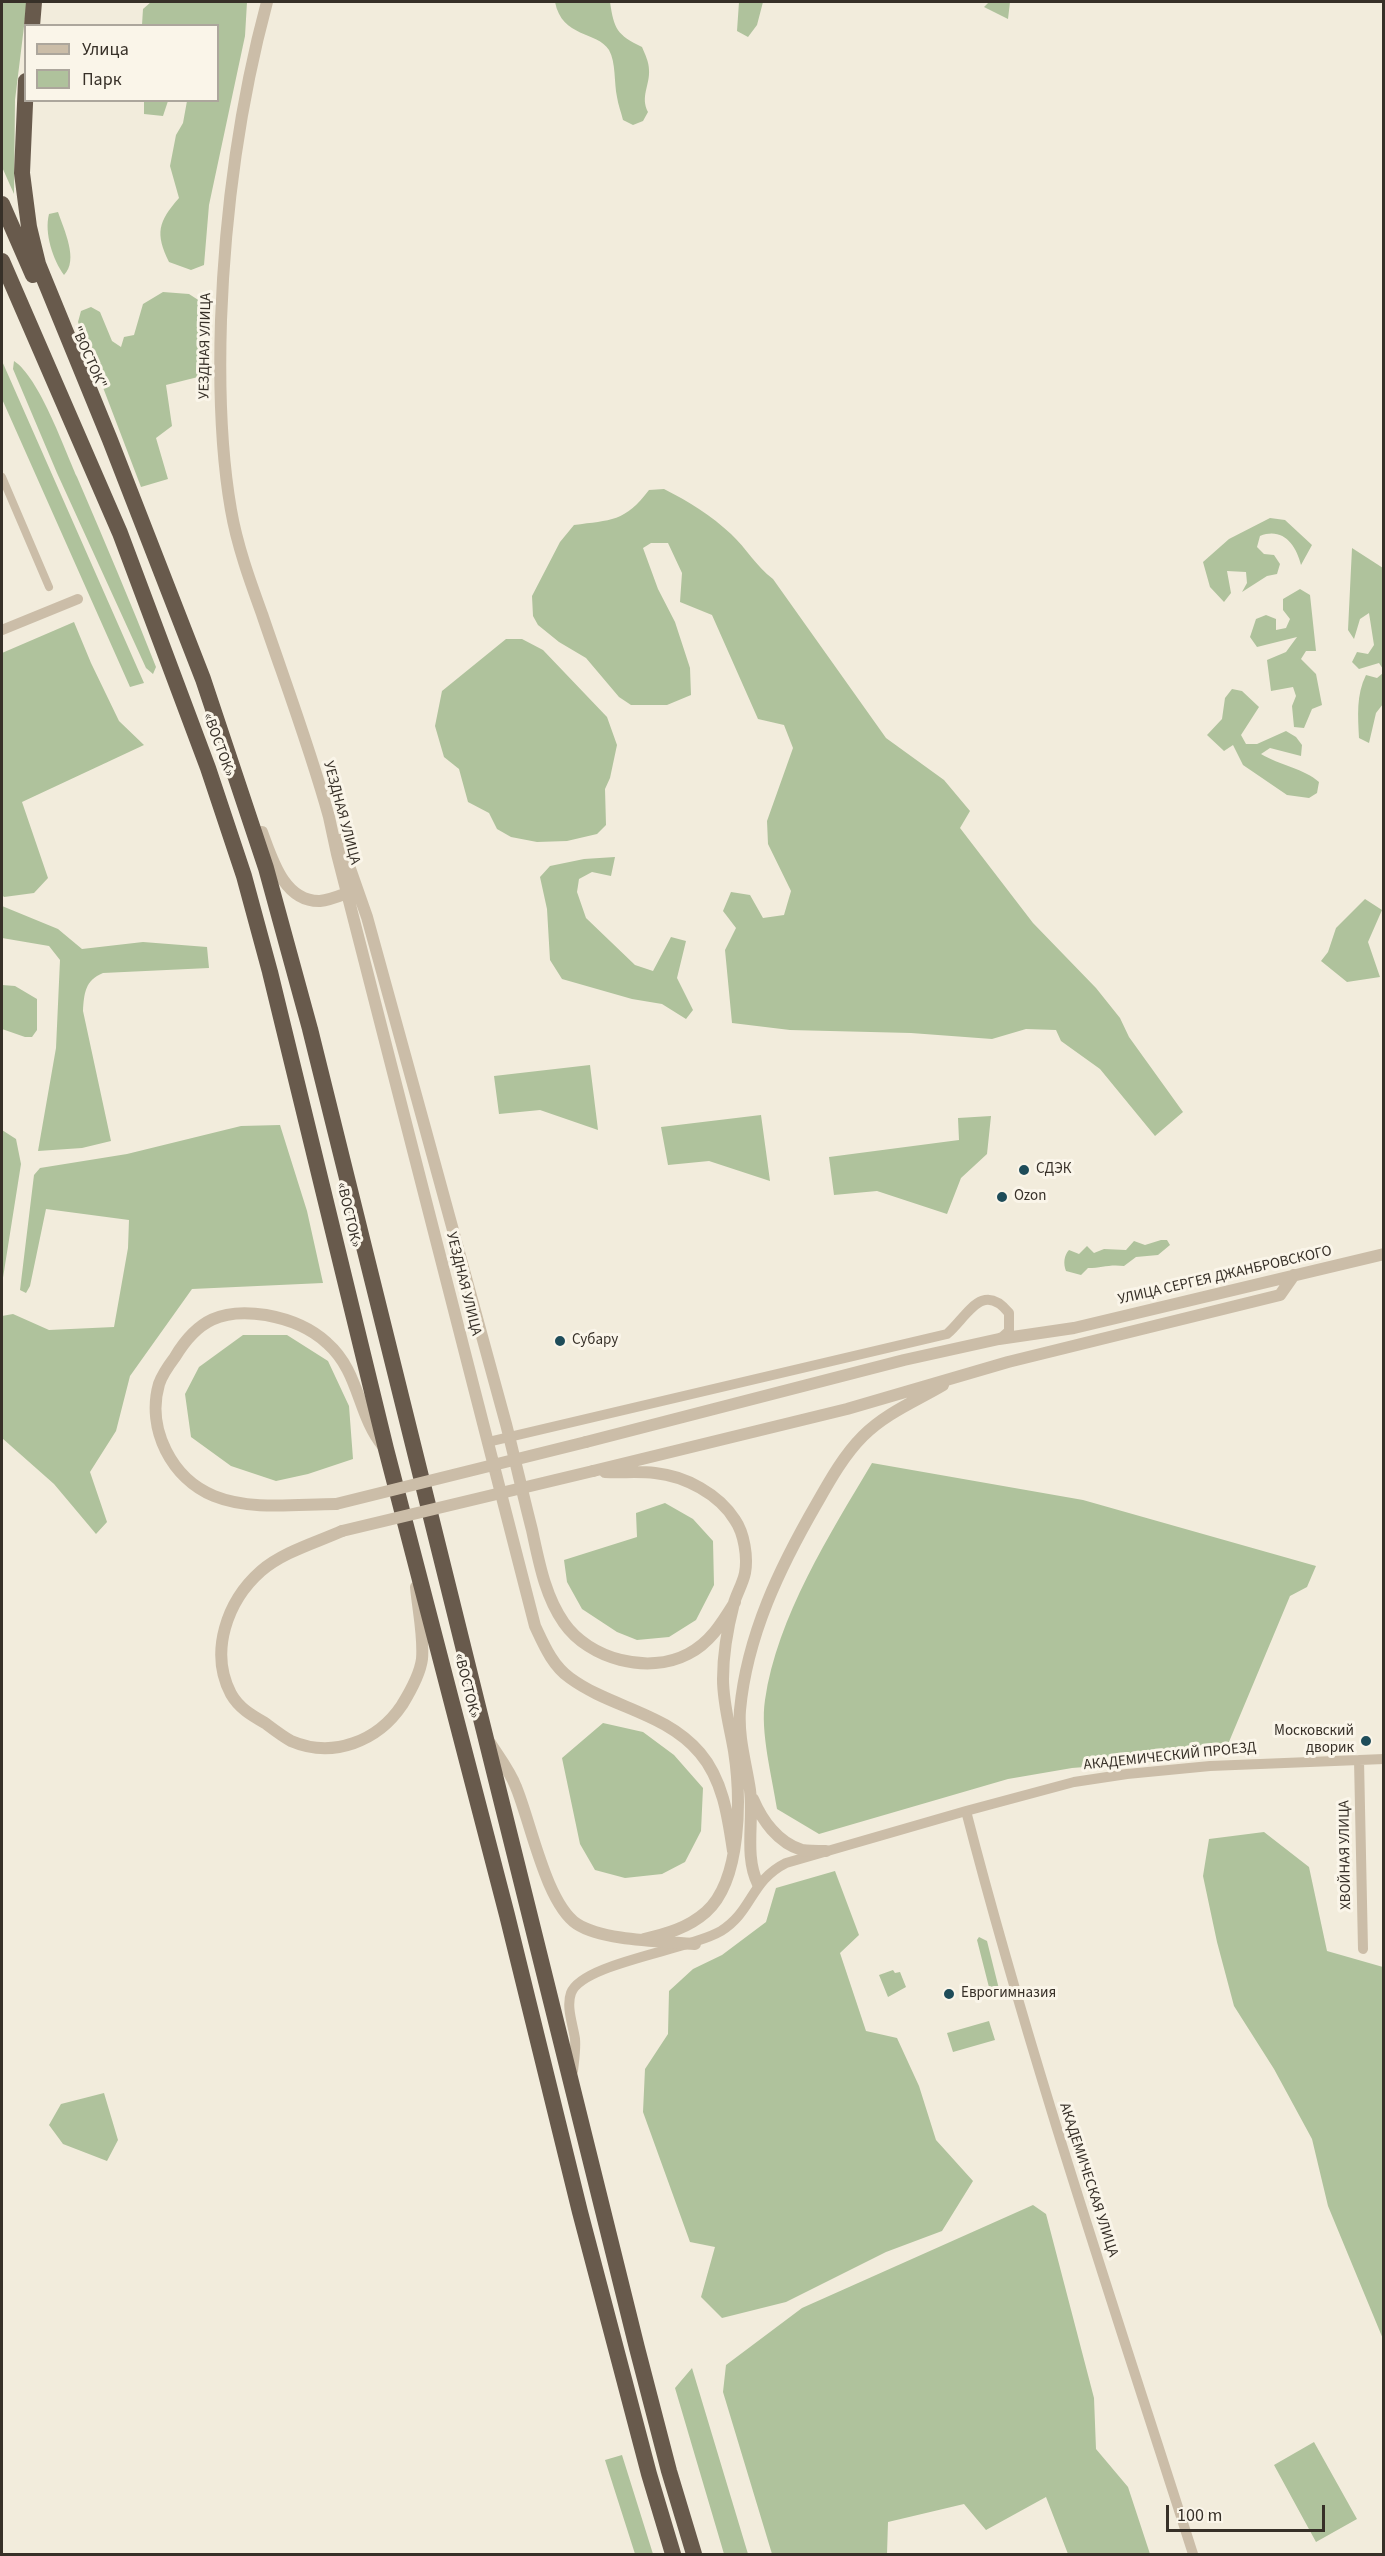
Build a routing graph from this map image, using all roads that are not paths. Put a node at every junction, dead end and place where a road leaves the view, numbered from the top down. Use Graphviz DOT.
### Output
graph roads {
  1 [pos="34,2"];
  2 [pos="267,2"];
  3 [pos="32,24"];
  4 [pos="25,102"];
  5 [pos="2,204"];
  6 [pos="2,261"];
  7 [pos="2,291"];
  8 [pos="2,477"];
  9 [pos="142,526"];
  10 [pos="120,533"];
  11 [pos="49,587"];
  12 [pos="78,598"];
  13 [pos="2,630"];
  14 [pos="238,783"];
  15 [pos="352,892"];
  16 [pos="1383,1254"];
  17 [pos="1294,1275"];
  18 [pos="1011,1322"];
  19 [pos="1041,1333"];
  20 [pos="999,1340"];
  21 [pos="960,1376"];
  22 [pos="509,1437"];
  23 [pos="488,1442"];
  24 [pos="386,1449"];
  25 [pos="593,1471"];
  26 [pos="416,1563"];
  27 [pos="735,1602"];
  28 [pos="487,1736"];
  29 [pos="734,1750"];
  30 [pos="1383,1759"];
  31 [pos="1359,1761"];
  32 [pos="749,1789"];
  33 [pos="966,1811"];
  34 [pos="733,1851"];
  35 [pos="826,1851"];
  36 [pos="758,1884"];
  37 [pos="644,1939"];
  38 [pos="694,1944"];
  39 [pos="1363,1949"];
  40 [pos="572,2086"];
  41 [pos="673,2554"];
  42 [pos="694,2554"];
  43 [pos="1193,2554"];
  1 -- 3 [label="highway"];
  2 -- 15 [label="street, УЕЗДНАЯ УЛИЦА"];
  4 -- 9 [label="highway"];
  5 -- 9 [label="highway, \"ВОСТОК\""];
  6 -- 10 [label="highway"];
  7 -- 10 [label="highway"];
  8 -- 11 [label="street"];
  9 -- 14 [label="highway, «ВОСТОК»"];
  10 -- 24 [label="highway, «ВОСТОК»"];
  12 -- 13 [label="street"];
  14 -- 15 [label="street"];
  14 -- 28 [label="highway, «ВОСТОК»"];
  15 -- 22 [label="street, УЕЗДНАЯ УЛИЦА"];
  15 -- 23 [label="street, УЕЗДНАЯ УЛИЦА"];
  16 -- 17 [label="street, УЛИЦА СЕРГЕЯ ДЖАНБРОВСКОГО"];
  17 -- 19 [label="street, УЛИЦА СЕРГЕЯ ДЖАНБРОВСКОГО"];
  17 -- 21 [label="street"];
  18 -- 19 [label="street"];
  18 -- 20 [label="street"];
  18 -- 22 [label="street"];
  19 -- 20 [label="street, УЛИЦА СЕРГЕЯ ДЖАНБРОВСКОГО"];
  20 -- 24 [label="street, УЛИЦА СЕРГЕЯ ДЖАНБРОВСКОГО, bridge"];
  21 -- 25 [label="street"];
  21 -- 32 [label="street"];
  22 -- 23 [label="street"];
  22 -- 27 [label="street, УЕЗДНАЯ УЛИЦА"];
  23 -- 34 [label="street, УЕЗДНАЯ УЛИЦА"];
  24 -- 26 [label="highway, «ВОСТОК»"];
  25 -- 26 [label="street, bridge"];
  25 -- 27 [label="street"];
  26 -- 41 [label="highway, «ВОСТОК»"];
  27 -- 29 [label="street"];
  28 -- 37 [label="street"];
  28 -- 40 [label="highway, «ВОСТОК»"];
  29 -- 32 [label="street"];
  29 -- 34 [label="street"];
  30 -- 31 [label="street, АКАДЕМИЧЕСКИЙ ПРОЕЗД"];
  31 -- 33 [label="street, АКАДЕМИЧЕСКИЙ ПРОЕЗД"];
  31 -- 39 [label="street, ХВОЙНАЯ УЛИЦА"];
  32 -- 35 [label="street"];
  32 -- 36 [label="street"];
  33 -- 35 [label="street, АКАДЕМИЧЕСКИЙ ПРОЕЗД"];
  33 -- 43 [label="street, АКАДЕМИЧЕСКАЯ УЛИЦА"];
  34 -- 37 [label="street"];
  35 -- 36 [label="street, АКАДЕМИЧЕСКИЙ ПРОЕЗД"];
  36 -- 38 [label="street"];
  37 -- 38 [label="street"];
  38 -- 40 [label="street"];
  40 -- 42 [label="highway, «ВОСТОК»"];
}
